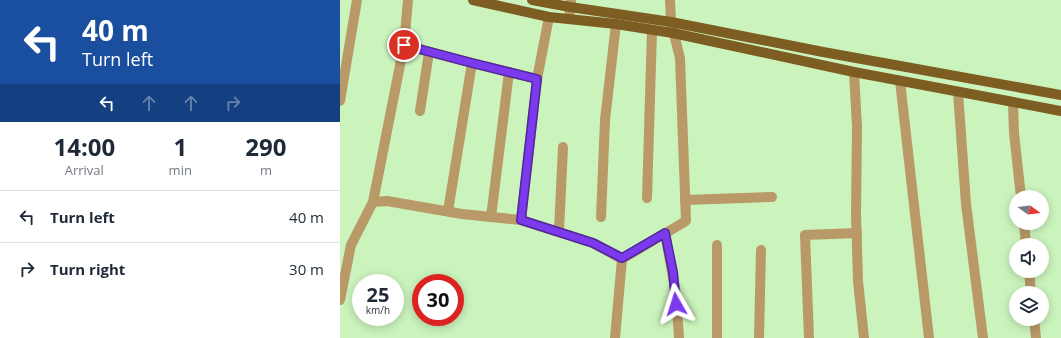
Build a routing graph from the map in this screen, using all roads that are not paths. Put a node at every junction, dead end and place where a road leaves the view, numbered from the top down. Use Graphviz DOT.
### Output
graph roads {
  1 [pos="357,0"];
  2 [pos="408,0"];
  3 [pos="473,0"];
  4 [pos="532,0"];
  5 [pos="670,0"];
  6 [pos="510,3"];
  7 [pos="571,4"];
  8 [pos="548,17"];
  9 [pos="569,19"];
  10 [pos="671,22"];
  11 [pos="616,24"];
  12 [pos="652,30"];
  13 [pos="673,33"];
  14 [pos="404,45"];
  15 [pos="429,52"];
  16 [pos="472,63"];
  17 [pos="509,72"];
  18 [pos="854,72"];
  19 [pos="537,79"];
  20 [pos="900,81"];
  21 [pos="958,92"];
  22 [pos="1061,95"];
  23 [pos="340,101"];
  24 [pos="1013,103"];
  25 [pos="420,111"];
  26 [pos="1061,111"];
  27 [pos="563,148"];
  28 [pos="1020,190"];
  29 [pos="772,197"];
  30 [pos="647,198"];
  31 [pos="686,200"];
  32 [pos="373,202"];
  33 [pos="448,211"];
  34 [pos="491,217"];
  35 [pos="601,217"];
  36 [pos="521,220"];
  37 [pos="559,231"];
  38 [pos="665,233"];
  39 [pos="856,233"];
  40 [pos="717,245"];
  41 [pos="761,250"];
  42 [pos="622,258"];
  43 [pos="343,274"];
  44 [pos="340,300"];
  45 [pos="1035,326"];
  46 [pos="615,338"];
  47 [pos="679,338"];
  48 [pos="718,338"];
  49 [pos="759,338"];
  50 [pos="809,338"];
  51 [pos="864,338"];
  52 [pos="929,338"];
  53 [pos="982,338"];
  54 [pos="1036,338"];
  1 -- 23 [label="street"];
  2 -- 14 [label="street"];
  3 -- 6 [label="main road"];
  4 -- 7 [label="main road"];
  5 -- 10 [label="street"];
  6 -- 8 [label="main road"];
  7 -- 9 [label="street"];
  7 -- 10 [label="main road"];
  8 -- 9 [label="main road"];
  8 -- 19 [label="street"];
  9 -- 11 [label="main road"];
  10 -- 13 [label="street"];
  10 -- 22 [label="main road"];
  11 -- 12 [label="main road"];
  11 -- 35 [label="street"];
  12 -- 13 [label="main road"];
  12 -- 30 [label="street"];
  13 -- 18 [label="main road"];
  13 -- 31 [label="street"];
  14 -- 15 [label="street"];
  14 -- 32 [label="street"];
  15 -- 16 [label="street"];
  15 -- 25 [label="street"];
  16 -- 17 [label="street"];
  16 -- 33 [label="street"];
  17 -- 19 [label="street"];
  17 -- 34 [label="street"];
  18 -- 20 [label="main road"];
  18 -- 39 [label="street"];
  19 -- 36 [label="street"];
  20 -- 21 [label="main road"];
  20 -- 52 [label="street"];
  21 -- 24 [label="main road"];
  21 -- 53 [label="street"];
  24 -- 26 [label="main road"];
  24 -- 28 [label="street"];
  27 -- 37 [label="street"];
  29 -- 31 [label="street"];
  31 -- 38 [label="street"];
  32 -- 33 [label="street"];
  32 -- 43 [label="street"];
  33 -- 34 [label="street"];
  34 -- 36 [label="street"];
  36 -- 37 [label="street"];
  37 -- 42 [label="street"];
  38 -- 42 [label="street"];
  38 -- 47 [label="street"];
  39 -- 50 [label="street"];
  39 -- 51 [label="street"];
  40 -- 48 [label="street"];
  41 -- 49 [label="street"];
  42 -- 46 [label="street"];
  43 -- 44 [label="street"];
  45 -- 54 [label="street"];
}
